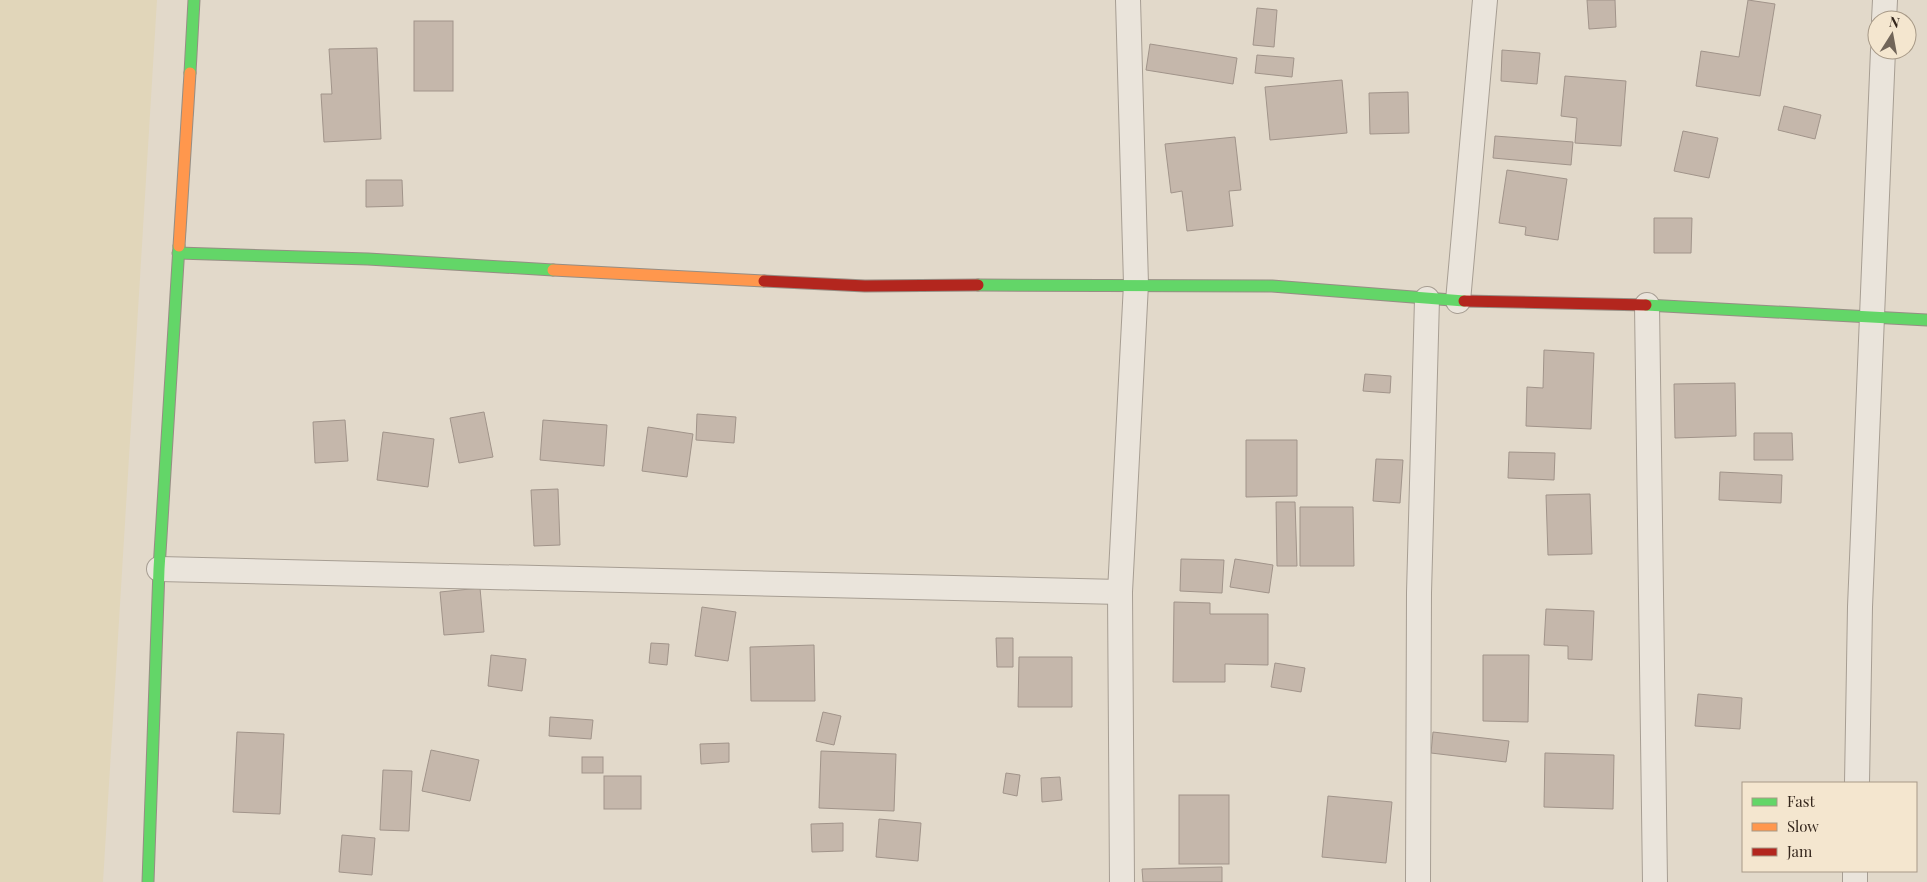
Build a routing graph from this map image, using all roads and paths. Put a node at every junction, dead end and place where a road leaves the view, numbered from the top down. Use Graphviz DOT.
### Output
graph roads {
  1 [pos="194,0"];
  2 [pos="1128,0"];
  3 [pos="1485,0"];
  4 [pos="1882,60"];
  5 [pos="178,253"];
  6 [pos="1136,284"];
  7 [pos="1427,299"];
  8 [pos="1458,301"];
  9 [pos="1646,306"];
  10 [pos="1873,317"];
  11 [pos="1927,320"];
  12 [pos="159,569"];
  13 [pos="1120,592"];
  14 [pos="1857,782"];
  15 [pos="148,882"];
  16 [pos="1122,882"];
  17 [pos="1418,882"];
  18 [pos="1656,882"];
  1 -- 5 [label="street"];
  2 -- 6 [label="street"];
  3 -- 8 [label="street"];
  4 -- 10 [label="street"];
  5 -- 6 [label="street"];
  5 -- 12 [label="street"];
  6 -- 7 [label="street"];
  6 -- 13 [label="street"];
  7 -- 8 [label="street"];
  7 -- 17 [label="street"];
  8 -- 9 [label="street"];
  9 -- 10 [label="street"];
  9 -- 18 [label="street"];
  10 -- 11 [label="street"];
  10 -- 14 [label="street"];
  12 -- 13 [label="street"];
  12 -- 15 [label="street"];
  13 -- 16 [label="street"];
}
